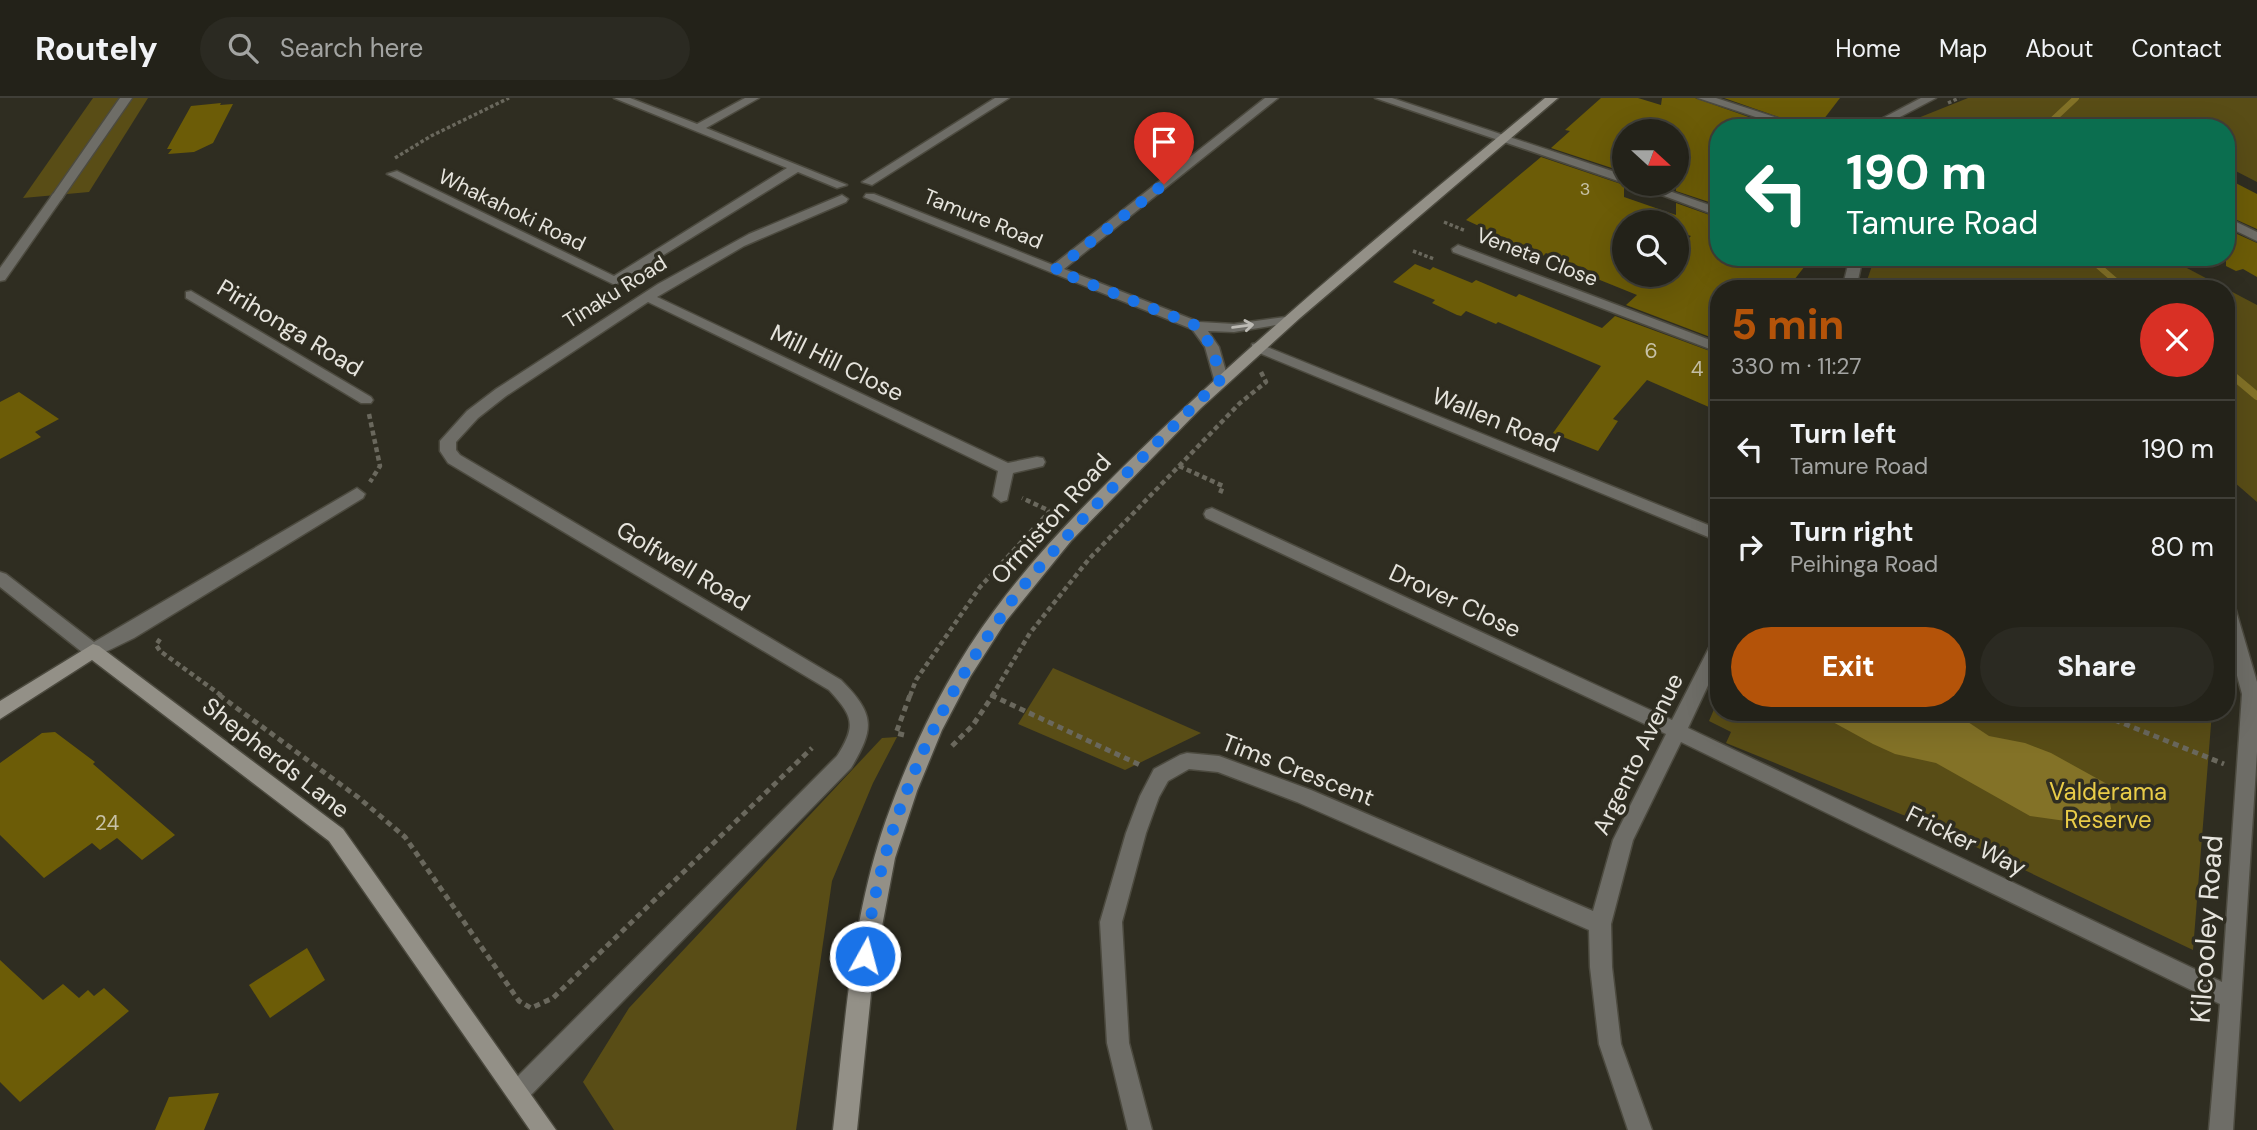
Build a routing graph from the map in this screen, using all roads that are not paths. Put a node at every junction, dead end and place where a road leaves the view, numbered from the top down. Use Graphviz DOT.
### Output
graph roads {
  1 [pos="126,98"];
  2 [pos="620,98"];
  3 [pos="753,98"];
  4 [pos="1003,98"];
  5 [pos="1272,98"];
  6 [pos="1381,98"];
  7 [pos="1552,98"];
  8 [pos="1703,98"];
  9 [pos="1930,98"];
  10 [pos="1396,100"];
  11 [pos="1772,119"];
  12 [pos="1888,119"];
  13 [pos="696,129"];
  14 [pos="1505,137"];
  15 [pos="796,168"];
  16 [pos="393,174"];
  17 [pos="1612,175"];
  18 [pos="856,194"];
  19 [pos="1672,196"];
  20 [pos="1710,209"];
  21 [pos="2235,226"];
  22 [pos="2257,237"];
  23 [pos="1458,249"];
  24 [pos="1055,270"];
  25 [pos="0,277"];
  26 [pos="191,295"];
  27 [pos="647,297"];
  28 [pos="1288,319"];
  29 [pos="1197,326"];
  30 [pos="1710,345"];
  31 [pos="1257,347"];
  32 [pos="1221,379"];
  33 [pos="366,400"];
  34 [pos="454,459"];
  35 [pos="1037,462"];
  36 [pos="1006,469"];
  37 [pos="357,494"];
  38 [pos="1008,495"];
  39 [pos="1213,514"];
  40 [pos="1710,532"];
  41 [pos="0,578"];
  42 [pos="2235,635"];
  43 [pos="93,651"];
  44 [pos="1710,663"];
  45 [pos="0,711"];
  46 [pos="1677,731"];
  47 [pos="2253,733"];
  48 [pos="1600,924"];
  49 [pos="2232,998"];
  50 [pos="517,1092"];
  51 [pos="544,1130"];
  52 [pos="845,1130"];
  53 [pos="1140,1130"];
  54 [pos="1640,1130"];
  55 [pos="2221,1130"];
  1 -- 25 [label="street"];
  2 -- 13 [label="street, Tamure Road"];
  3 -- 13 [label="street"];
  4 -- 18 [label="street, Tinaku Road"];
  5 -- 24 [label="street"];
  6 -- 10 [label="street"];
  7 -- 14 [label="main road, Ormiston Road"];
  8 -- 11 [label="street"];
  9 -- 12 [label="street"];
  10 -- 14 [label="street"];
  13 -- 15 [label="street, Tamure Road"];
  14 -- 17 [label="street"];
  14 -- 28 [label="main road, Ormiston Road"];
  15 -- 16 [label="street, Whakahoki Road"];
  15 -- 18 [label="street, Tamure Road"];
  18 -- 24 [label="street, Tamure Road"];
  18 -- 27 [label="street, Tinaku Road"];
  19 -- 20 [label="street"];
  21 -- 22 [label="street"];
  23 -- 30 [label="street, Veneta Close"];
  24 -- 29 [label="street, Tamure Road"];
  26 -- 33 [label="street, Pirihonga Road"];
  27 -- 34 [label="street, Tinaku Road"];
  27 -- 36 [label="street, Mill Hill Close"];
  29 -- 28 [label="street, Tamure Road, one-way"];
  28 -- 31 [label="main road, Ormiston Road"];
  29 -- 32 [label="street"];
  31 -- 32 [label="main road, Ormiston Road"];
  31 -- 40 [label="street, Wallen Road"];
  32 -- 52 [label="main road, Ormiston Road"];
  34 -- 50 [label="street, Golfwell Road"];
  35 -- 36 [label="street"];
  36 -- 38 [label="street"];
  37 -- 43 [label="street"];
  39 -- 46 [label="street, Drover Close"];
  41 -- 43 [label="street, Shepherds Lane"];
  42 -- 47 [label="street, Kilcooley Road"];
  43 -- 45 [label="main road"];
  43 -- 50 [label="main road, Shepherds Lane"];
  44 -- 46 [label="street, Argento Avenue"];
  46 -- 48 [label="street, Argento Avenue"];
  46 -- 49 [label="street, Fricker Way"];
  47 -- 49 [label="street, Kilcooley Road"];
  48 -- 53 [label="street, Tims Crescent"];
  48 -- 54 [label="street, Argento Avenue"];
  49 -- 55 [label="street, Kilcooley Road"];
  50 -- 51 [label="main road, Shepherds Lane"];
}
